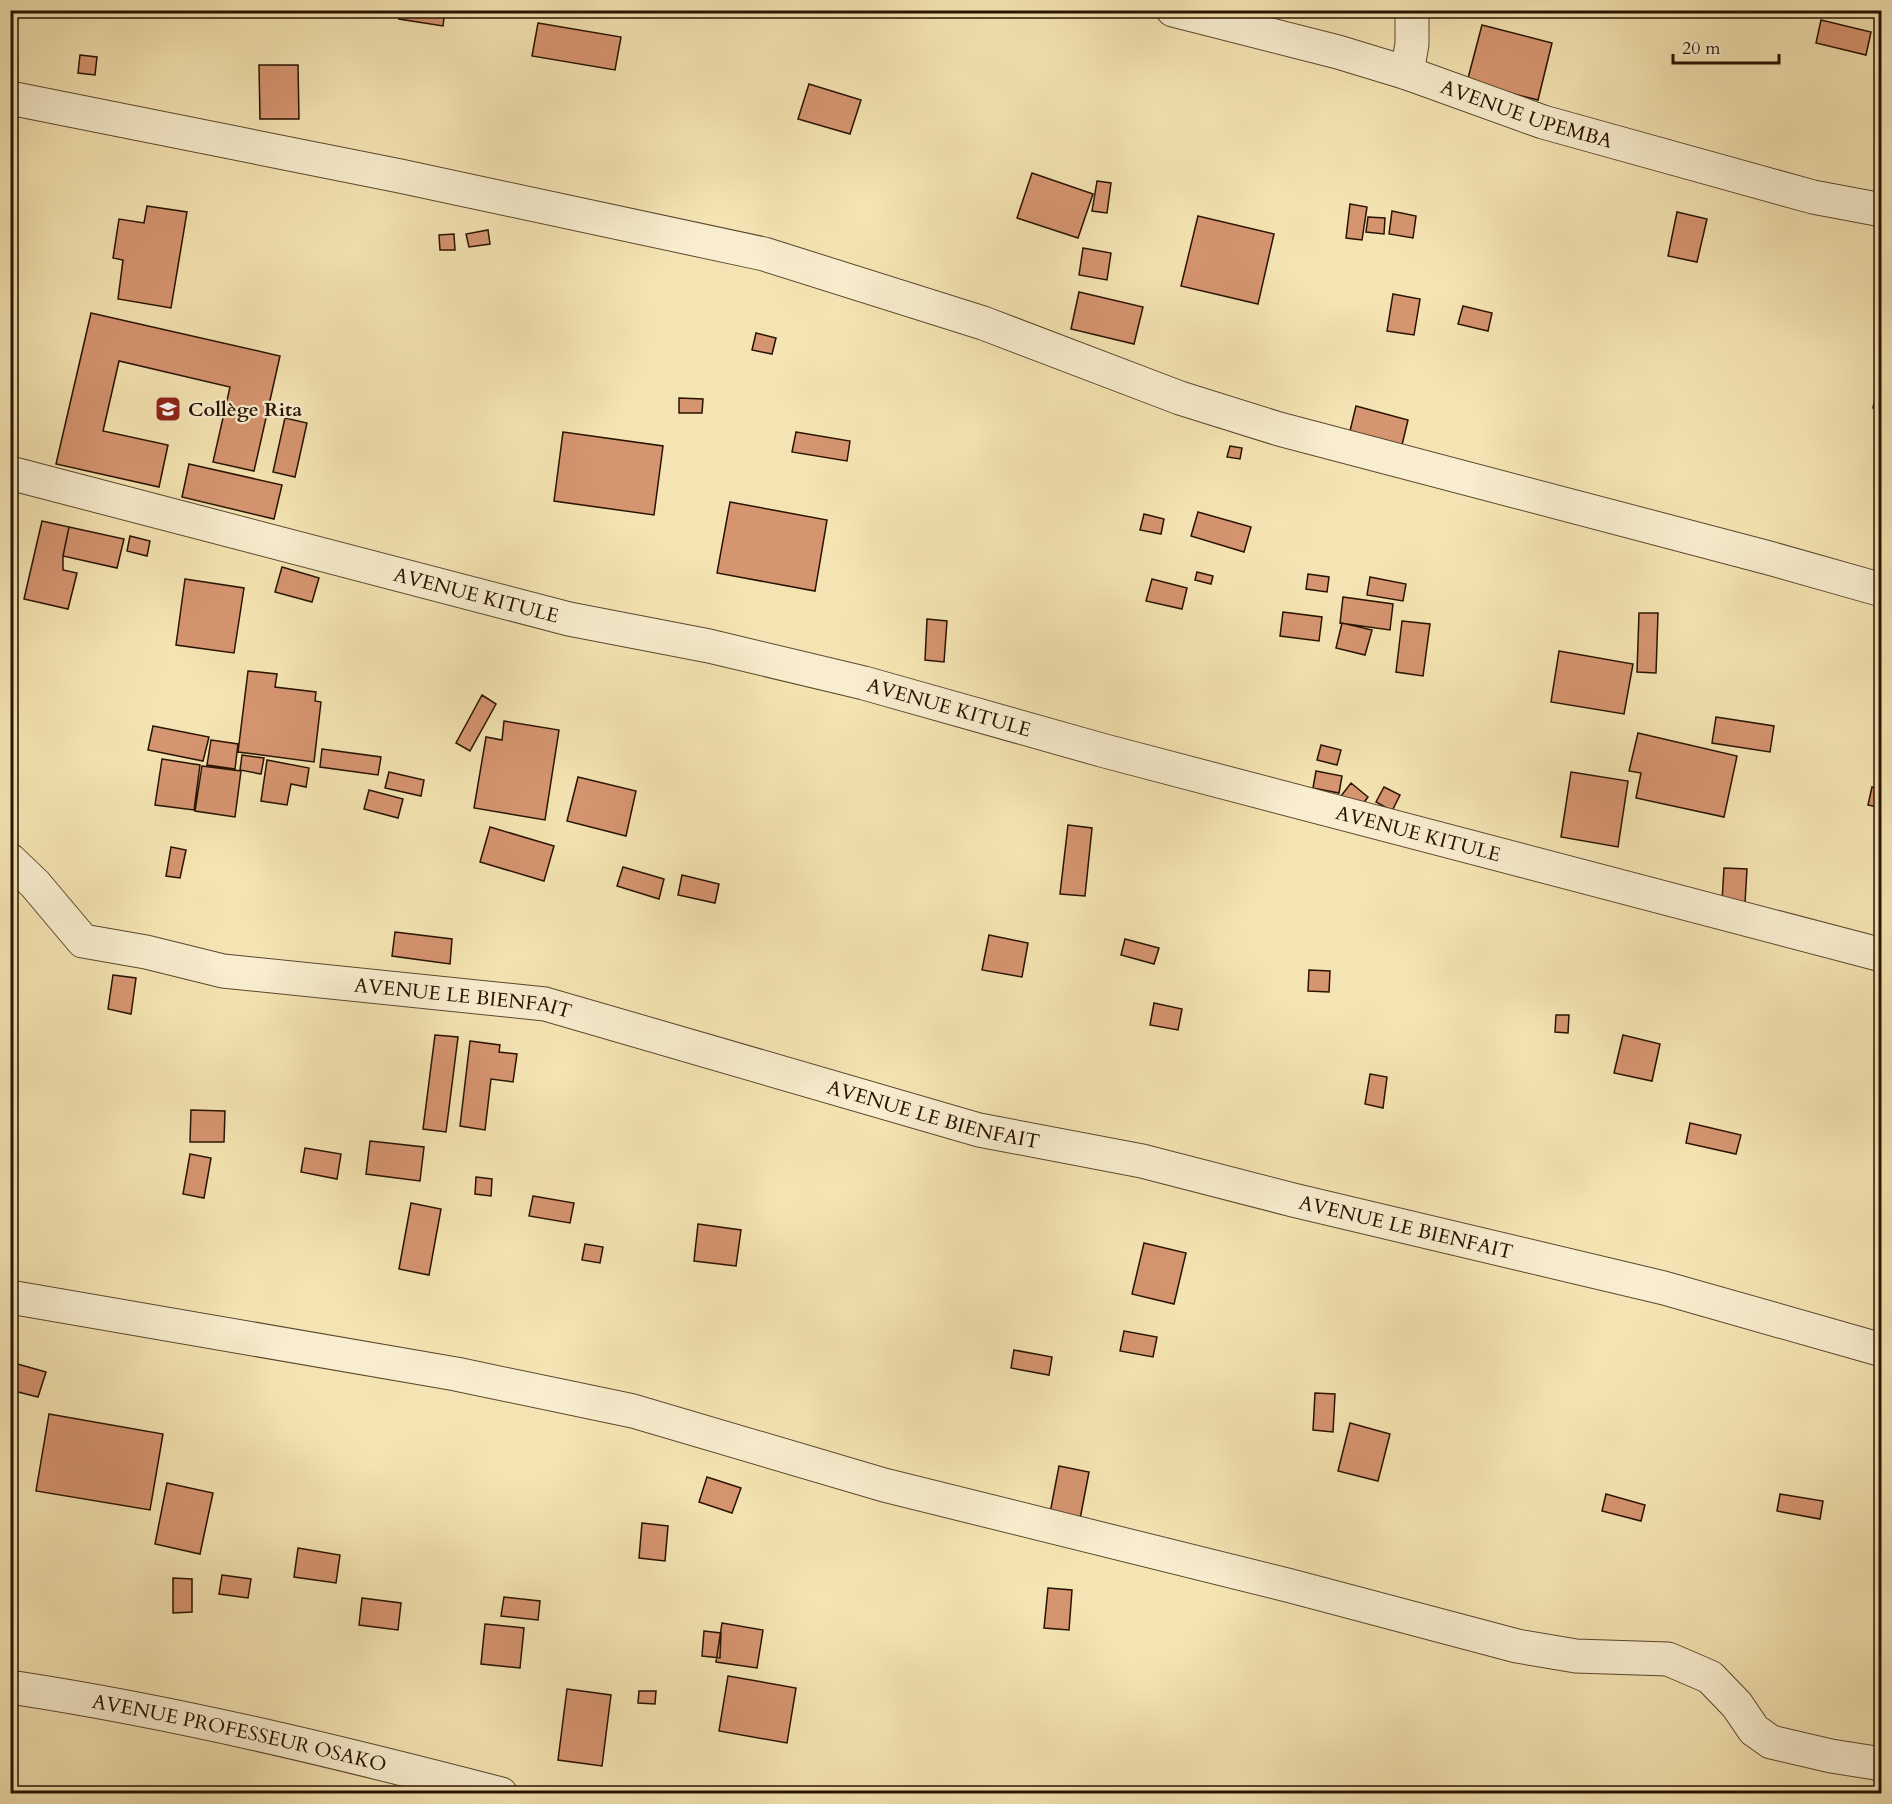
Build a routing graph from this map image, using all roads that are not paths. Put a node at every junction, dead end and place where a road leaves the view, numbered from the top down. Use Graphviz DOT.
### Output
graph roads {
  1 [pos="1173,10"];
  2 [pos="1412,10"];
  3 [pos="1407,73"];
  4 [pos="10,98"];
  5 [pos="1881,210"];
  6 [pos="10,473"];
  7 [pos="1881,590"];
  8 [pos="10,860"];
  9 [pos="1881,955"];
  10 [pos="10,1298"];
  11 [pos="1881,1350"];
  12 [pos="10,1687"];
  13 [pos="1881,1764"];
  14 [pos="501,1794"];
  1 -- 3 [label="street, AVENUE UPEMBA"];
  2 -- 3 [label="street"];
  3 -- 5 [label="street, AVENUE UPEMBA"];
  4 -- 7 [label="street"];
  6 -- 9 [label="street, AVENUE KITULE"];
  8 -- 11 [label="street, AVENUE LE BIENFAIT"];
  10 -- 13 [label="street"];
  12 -- 14 [label="street, AVENUE PROFESSEUR OSAKO"];
}
